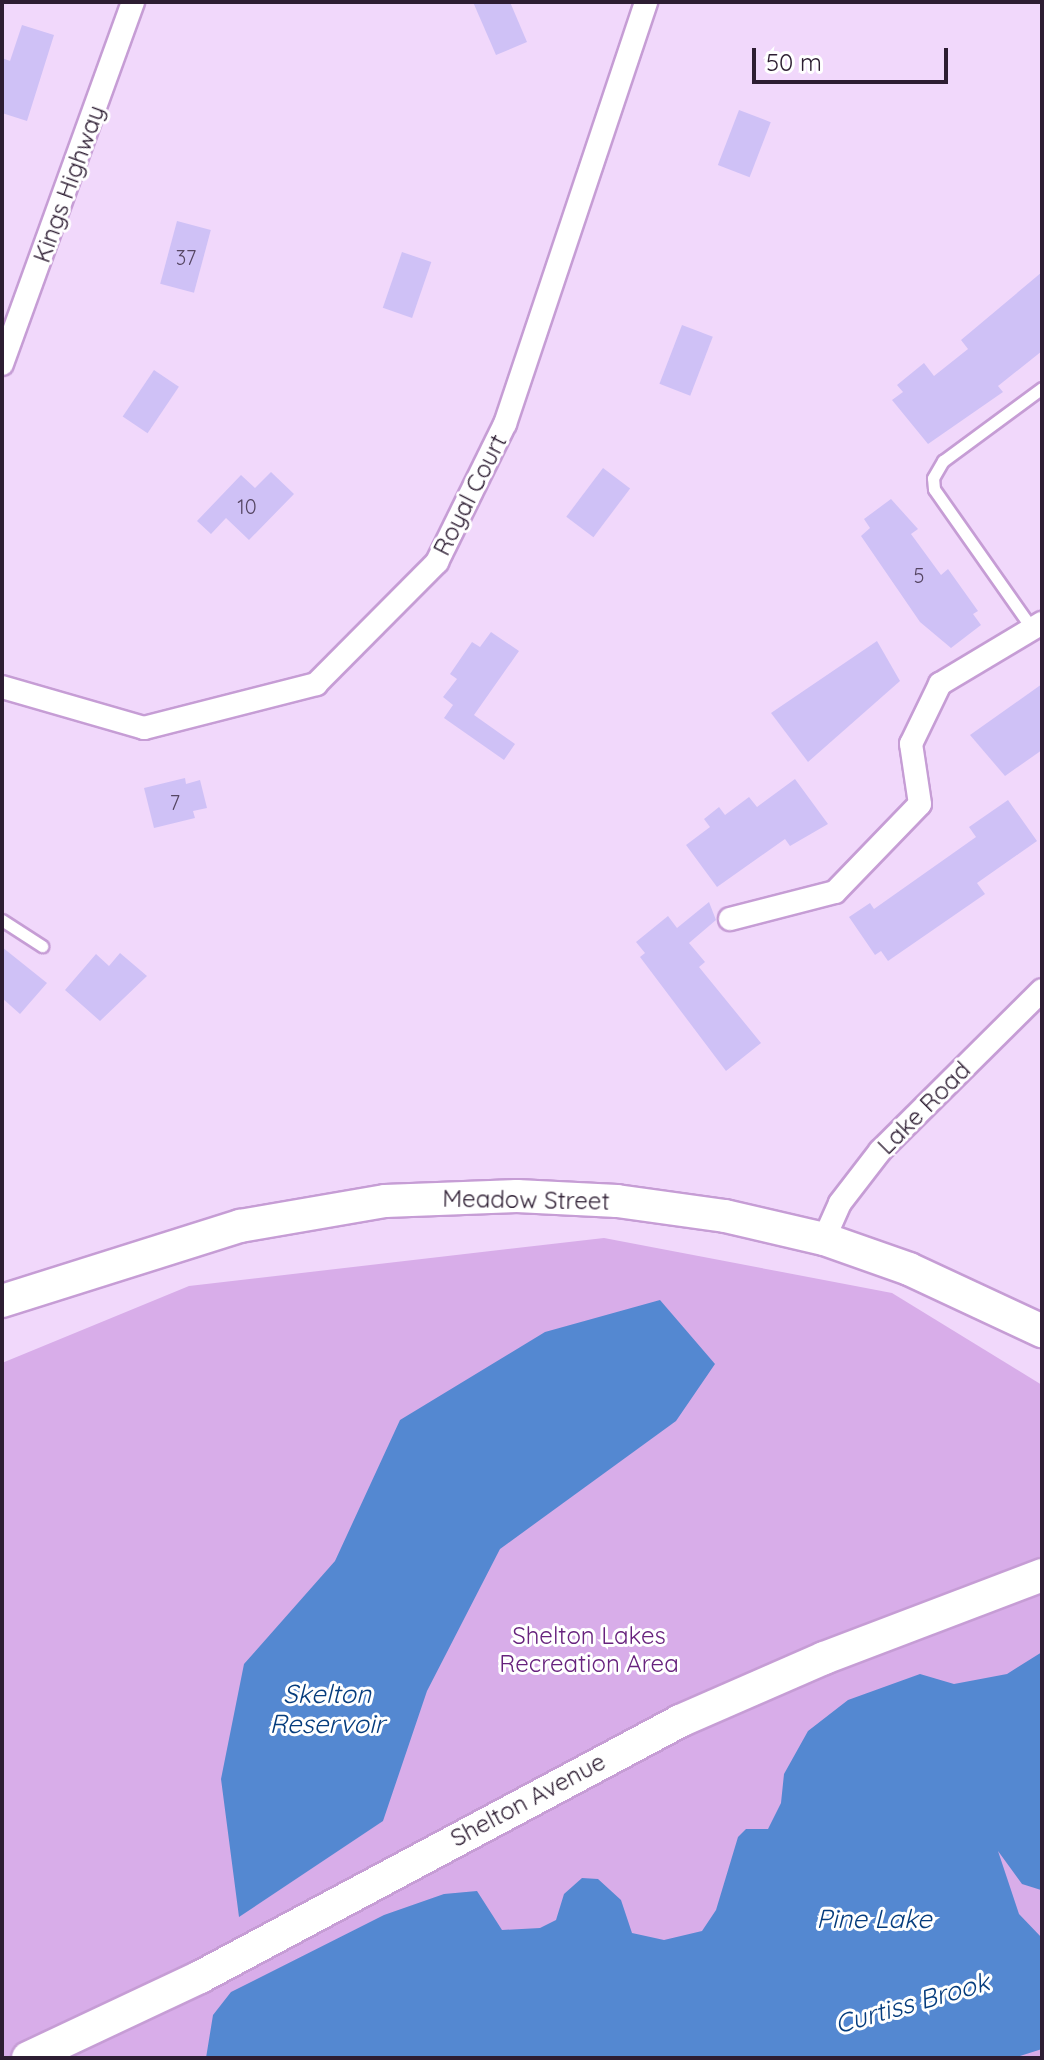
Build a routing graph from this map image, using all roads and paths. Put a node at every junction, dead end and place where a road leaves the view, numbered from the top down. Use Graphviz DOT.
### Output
graph roads {
  1 [pos="133,2"];
  2 [pos="646,2"];
  3 [pos="2,364"];
  4 [pos="1042,388"];
  5 [pos="1038,627"];
  6 [pos="2,687"];
  7 [pos="730,919"];
  8 [pos="2,920"];
  9 [pos="42,946"];
  10 [pos="1042,990"];
  11 [pos="824,1239"];
  12 [pos="2,1301"];
  13 [pos="1042,1331"];
  14 [pos="1042,1575"];
  15 [pos="28,2058"];
  1 -- 3 [label="street, Kings Highway"];
  2 -- 6 [label="street, Royal Court"];
  4 -- 5 [label="lane"];
  5 -- 7 [label="street"];
  8 -- 9 [label="lane"];
  10 -- 11 [label="street, Lake Road"];
  11 -- 12 [label="main road, Meadow Street"];
  11 -- 13 [label="main road, Meadow Street"];
  14 -- 15 [label="main road, Shelton Avenue"];
}
